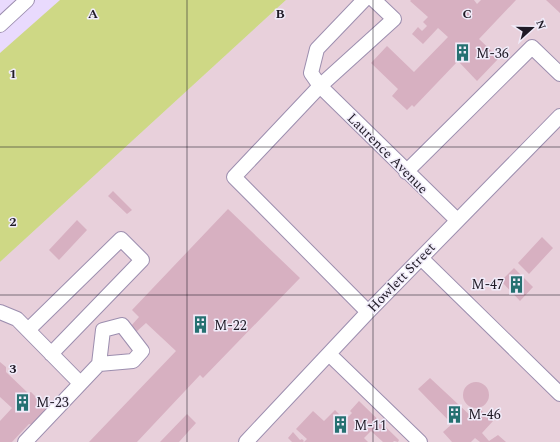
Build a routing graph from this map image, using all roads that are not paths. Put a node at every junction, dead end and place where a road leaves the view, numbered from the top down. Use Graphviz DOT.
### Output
graph roads {
  1 [pos="27,0"];
  2 [pos="364,0"];
  3 [pos="374,0"];
  4 [pos="0,25"];
  5 [pos="560,74"];
  6 [pos="320,86"];
  7 [pos="560,116"];
  8 [pos="406,172"];
  9 [pos="457,220"];
  10 [pos="421,258"];
  11 [pos="0,312"];
  12 [pos="368,312"];
  13 [pos="28,330"];
  14 [pos="51,354"];
  15 [pos="329,354"];
  16 [pos="99,364"];
  17 [pos="80,383"];
  18 [pos="560,394"];
  19 [pos="26,442"];
  20 [pos="246,442"];
  21 [pos="420,442"];
  1 -- 4 [label="street"];
  2 -- 6 [label="street, Laurence Avenue"];
  3 -- 6 [label="street"];
  5 -- 8 [label="street"];
  6 -- 8 [label="street, Laurence Avenue"];
  6 -- 12 [label="street"];
  7 -- 9 [label="street, Howlett Street"];
  8 -- 9 [label="street, Laurence Avenue"];
  9 -- 10 [label="street, Howlett Street"];
  10 -- 12 [label="street, Howlett Street"];
  10 -- 18 [label="street"];
  11 -- 13 [label="street"];
  12 -- 15 [label="street, Howlett Street"];
  13 -- 14 [label="street"];
  13 -- 14 [label="street"];
  14 -- 17 [label="street"];
  15 -- 20 [label="street, Howlett Street"];
  15 -- 21 [label="street"];
  16 -- 17 [label="street"];
  17 -- 19 [label="street"];
}
